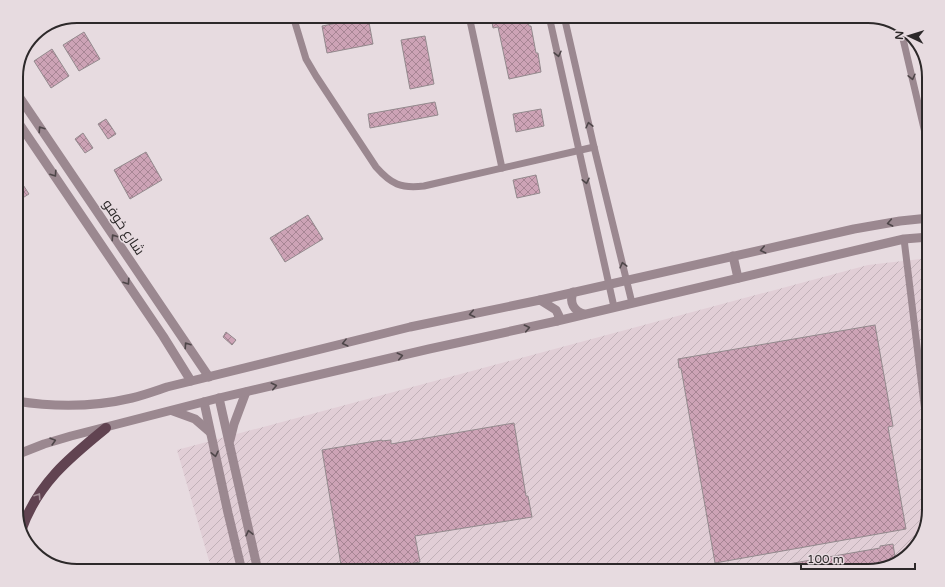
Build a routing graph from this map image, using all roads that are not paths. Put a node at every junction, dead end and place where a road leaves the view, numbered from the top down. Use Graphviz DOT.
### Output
graph roads {
  1 [pos="295,23"];
  2 [pos="471,23"];
  3 [pos="551,23"];
  4 [pos="566,23"];
  5 [pos="902,35"];
  6 [pos="23,102"];
  7 [pos="922,120"];
  8 [pos="23,129"];
  9 [pos="594,146"];
  10 [pos="580,151"];
  11 [pos="502,168"];
  12 [pos="922,219"];
  13 [pos="922,238"];
  14 [pos="904,239"];
  15 [pos="733,256"];
  16 [pos="738,278"];
  17 [pos="627,280"];
  18 [pos="609,284"];
  19 [pos="573,292"];
  20 [pos="540,300"];
  21 [pos="632,303"];
  22 [pos="614,307"];
  23 [pos="584,314"];
  24 [pos="557,321"];
  25 [pos="209,377"];
  26 [pos="191,381"];
  27 [pos="922,387"];
  28 [pos="246,392"];
  29 [pos="220,398"];
  30 [pos="204,402"];
  31 [pos="23,403"];
  32 [pos="172,410"];
  33 [pos="106,428"];
  34 [pos="210,433"];
  35 [pos="229,441"];
  36 [pos="23,452"];
  37 [pos="25,523"];
  38 [pos="240,564"];
  39 [pos="256,564"];
  1 -- 11 [label="street"];
  2 -- 11 [label="street"];
  3 -- 10 [label="street, one-way"];
  9 -- 4 [label="street, one-way"];
  5 -- 7 [label="street, one-way"];
  25 -- 6 [label="street, شارع خوفو, one-way"];
  8 -- 26 [label="street, شارع خوفو, one-way"];
  9 -- 10 [label="street"];
  17 -- 9 [label="street, one-way"];
  10 -- 11 [label="street"];
  10 -- 18 [label="street, one-way"];
  12 -- 15 [label="street, one-way"];
  13 -- 14 [label="street"];
  14 -- 16 [label="street"];
  14 -- 27 [label="street"];
  15 -- 16 [label="street"];
  15 -- 17 [label="street"];
  16 -- 21 [label="street"];
  17 -- 18 [label="street"];
  17 -- 21 [label="street"];
  18 -- 19 [label="street"];
  18 -- 22 [label="street"];
  19 -- 20 [label="street"];
  19 -- 23 [label="street"];
  20 -- 24 [label="street"];
  20 -- 25 [label="street, one-way"];
  21 -- 22 [label="street"];
  22 -- 23 [label="street"];
  23 -- 24 [label="street"];
  28 -- 24 [label="street, one-way"];
  25 -- 26 [label="street"];
  26 -- 31 [label="street"];
  28 -- 29 [label="street"];
  28 -- 35 [label="street"];
  29 -- 30 [label="street"];
  29 -- 35 [label="street"];
  30 -- 32 [label="street"];
  30 -- 34 [label="street"];
  32 -- 33 [label="street"];
  32 -- 34 [label="street"];
  36 -- 33 [label="street, one-way"];
  37 -- 33 [label="main road, one-way"];
  34 -- 38 [label="street, one-way"];
  39 -- 35 [label="street, one-way"];
}
